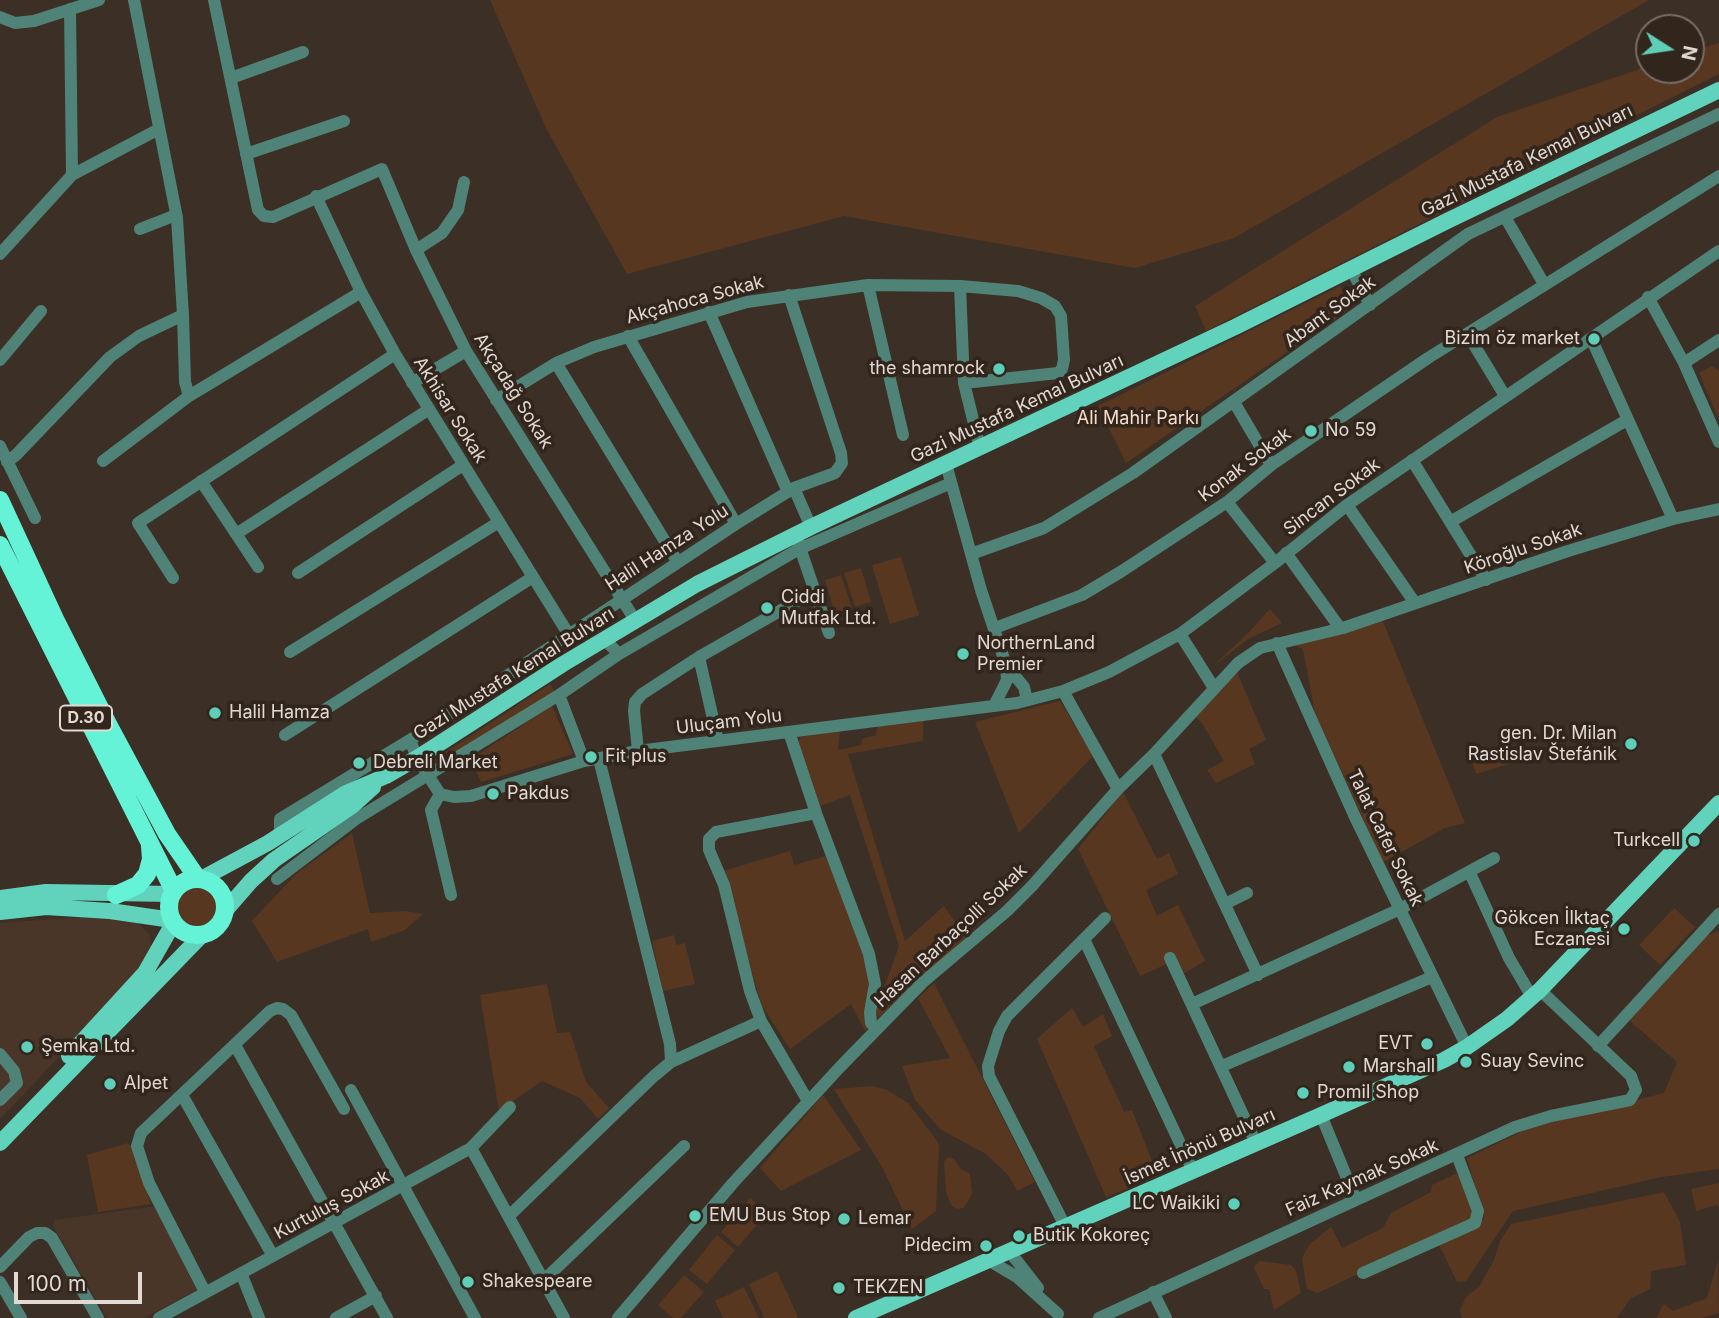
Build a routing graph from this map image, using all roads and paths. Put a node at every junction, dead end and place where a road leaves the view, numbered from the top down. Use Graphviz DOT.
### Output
graph roads {
  1 [pos="99,0"];
  2 [pos="134,0"];
  3 [pos="214,0"];
  4 [pos="71,9"];
  5 [pos="0,17"];
  6 [pos="303,52"];
  7 [pos="231,78"];
  8 [pos="1719,90"];
  9 [pos="1719,114"];
  10 [pos="344,121"];
  11 [pos="159,129"];
  12 [pos="246,153"];
  13 [pos="72,175"];
  14 [pos="1719,176"];
  15 [pos="464,182"];
  16 [pos="316,196"];
  17 [pos="176,215"];
  18 [pos="1505,217"];
  19 [pos="140,229"];
  20 [pos="416,250"];
  21 [pos="1719,251"];
  22 [pos="0,254"];
  23 [pos="1351,269"];
  24 [pos="1544,284"];
  25 [pos="868,285"];
  26 [pos="960,286"];
  27 [pos="361,292"];
  28 [pos="789,295"];
  29 [pos="1648,297"];
  30 [pos="1370,305"];
  31 [pos="41,312"];
  32 [pos="709,312"];
  33 [pos="183,315"];
  34 [pos="628,335"];
  35 [pos="1468,335"];
  36 [pos="1591,338"];
  37 [pos="1719,340"];
  38 [pos="466,351"];
  39 [pos="395,354"];
  40 [pos="0,360"];
  41 [pos="556,363"];
  42 [pos="1684,363"];
  43 [pos="412,383"];
  44 [pos="964,383"];
  45 [pos="189,396"];
  46 [pos="1505,396"];
  47 [pos="496,400"];
  48 [pos="1234,402"];
  49 [pos="428,410"];
  50 [pos="1627,420"];
  51 [pos="903,435"];
  52 [pos="1719,442"];
  53 [pos="0,446"];
  54 [pos="980,448"];
  55 [pos="1412,460"];
  56 [pos="103,461"];
  57 [pos="7,462"];
  58 [pos="946,464"];
  59 [pos="463,465"];
  60 [pos="1271,466"];
  61 [pos="201,481"];
  62 [pos="951,483"];
  63 [pos="791,490"];
  64 [pos="0,500"];
  65 [pos="1227,502"];
  66 [pos="1347,505"];
  67 [pos="1719,509"];
  68 [pos="35,518"];
  69 [pos="1672,519"];
  70 [pos="499,522"];
  71 [pos="1450,522"];
  72 [pos="736,524"];
  73 [pos="236,534"];
  74 [pos="802,537"];
  75 [pos="0,545"];
  76 [pos="1286,553"];
  77 [pos="971,554"];
  78 [pos="677,561"];
  79 [pos="1275,563"];
  80 [pos="258,567"];
  81 [pos="298,573"];
  82 [pos="533,577"];
  83 [pos="173,578"];
  84 [pos="1486,580"];
  85 [pos="813,592"];
  86 [pos="623,597"];
  87 [pos="1415,603"];
  88 [pos="635,620"];
  89 [pos="995,628"];
  90 [pos="1340,628"];
  91 [pos="829,632"];
  92 [pos="1180,634"];
  93 [pos="569,635"];
  94 [pos="604,639"];
  95 [pos="1277,643"];
  96 [pos="553,646"];
  97 [pos="290,652"];
  98 [pos="620,654"];
  99 [pos="699,657"];
  100 [pos="563,664"];
  101 [pos="1006,665"];
  102 [pos="1214,688"];
  103 [pos="1063,691"];
  104 [pos="559,695"];
  105 [pos="1027,700"];
  106 [pos="995,706"];
  107 [pos="789,732"];
  108 [pos="285,735"];
  109 [pos="410,740"];
  110 [pos="718,741"];
  111 [pos="638,751"];
  112 [pos="1154,754"];
  113 [pos="417,758"];
  114 [pos="599,759"];
  115 [pos="584,761"];
  116 [pos="386,776"];
  117 [pos="428,776"];
  118 [pos="1118,789"];
  119 [pos="440,794"];
  120 [pos="1719,803"];
  121 [pos="360,808"];
  122 [pos="816,813"];
  123 [pos="280,835"];
  124 [pos="150,843"];
  125 [pos="1494,858"];
  126 [pos="1470,873"];
  127 [pos="199,879"];
  128 [pos="277,879"];
  129 [pos="173,892"];
  130 [pos="1247,893"];
  131 [pos="116,895"];
  132 [pos="451,895"];
  133 [pos="0,898"];
  134 [pos="1225,904"];
  135 [pos="1400,909"];
  136 [pos="0,912"];
  137 [pos="224,912"];
  138 [pos="136,914"];
  139 [pos="1719,914"];
  140 [pos="1105,918"];
  141 [pos="173,921"];
  142 [pos="203,934"];
  143 [pos="1084,939"];
  144 [pos="158,953"];
  145 [pos="1170,958"];
  146 [pos="1258,975"];
  147 [pos="1432,976"];
  148 [pos="1536,993"];
  149 [pos="1192,1004"];
  150 [pos="761,1021"];
  151 [pos="876,1029"];
  152 [pos="235,1045"];
  153 [pos="1467,1046"];
  154 [pos="1598,1046"];
  155 [pos="0,1054"];
  156 [pos="671,1062"];
  157 [pos="1222,1066"];
  158 [pos="351,1090"];
  159 [pos="182,1095"];
  160 [pos="0,1100"];
  161 [pos="808,1101"];
  162 [pos="360,1106"];
  163 [pos="510,1107"];
  164 [pos="1321,1115"];
  165 [pos="0,1129"];
  166 [pos="0,1143"];
  167 [pos="1256,1143"];
  168 [pos="684,1146"];
  169 [pos="471,1149"];
  170 [pos="1457,1155"];
  171 [pos="1193,1171"];
  172 [pos="403,1187"];
  173 [pos="1356,1200"];
  174 [pos="510,1215"];
  175 [pos="337,1224"];
  176 [pos="1066,1228"];
  177 [pos="1010,1252"];
  178 [pos="273,1256"];
  179 [pos="990,1261"];
  180 [pos="0,1267"];
  181 [pos="240,1273"];
  182 [pos="1363,1273"];
  183 [pos="545,1279"];
  184 [pos="0,1282"];
  185 [pos="205,1292"];
  186 [pos="1153,1292"];
  187 [pos="376,1296"];
  188 [pos="1060,1316"];
  189 [pos="21,1318"];
  190 [pos="98,1318"];
  191 [pos="159,1318"];
  192 [pos="259,1318"];
  193 [pos="336,1318"];
  194 [pos="387,1318"];
  195 [pos="475,1318"];
  196 [pos="564,1318"];
  197 [pos="618,1318"];
  198 [pos="856,1318"];
  199 [pos="1099,1318"];
  200 [pos="1166,1318"];
  1 -- 4 [label="street"];
  2 -- 11 [label="street"];
  3 -- 7 [label="street"];
  4 -- 5 [label="street"];
  4 -- 13 [label="street"];
  6 -- 7 [label="street"];
  7 -- 12 [label="street"];
  8 -- 23 [label="main road, Gazi Mustafa Kemal Bulvarı"];
  9 -- 18 [label="street, Abant Sokak"];
  10 -- 12 [label="street"];
  11 -- 13 [label="street"];
  11 -- 17 [label="street"];
  12 -- 16 [label="street"];
  13 -- 22 [label="street"];
  14 -- 24 [label="street, Konak Sokak"];
  15 -- 20 [label="street"];
  16 -- 20 [label="street, Akçadağ Sokak"];
  16 -- 27 [label="street, Akhisar Sokak"];
  17 -- 19 [label="street"];
  17 -- 33 [label="street"];
  18 -- 24 [label="street"];
  18 -- 30 [label="street, Abant Sokak"];
  20 -- 38 [label="street, Akçadağ Sokak"];
  21 -- 29 [label="street, Sincan Sokak"];
  23 -- 30 [label="street"];
  23 -- 54 [label="main road, Gazi Mustafa Kemal Bulvarı"];
  24 -- 35 [label="street, Konak Sokak"];
  25 -- 26 [label="street, Akçahoca Sokak"];
  25 -- 28 [label="street, Akçahoca Sokak"];
  25 -- 51 [label="street"];
  26 -- 44 [label="street"];
  26 -- 44 [label="street, Akçahoca Sokak"];
  27 -- 39 [label="street, Akhisar Sokak"];
  27 -- 45 [label="street"];
  28 -- 32 [label="street, Akçahoca Sokak"];
  28 -- 63 [label="street, Halil Hamza Yolu"];
  29 -- 36 [label="street, Sincan Sokak"];
  29 -- 42 [label="street"];
  30 -- 48 [label="street, Abant Sokak"];
  31 -- 40 [label="street"];
  32 -- 34 [label="street, Akçahoca Sokak"];
  32 -- 63 [label="street"];
  33 -- 45 [label="street"];
  33 -- 57 [label="street"];
  34 -- 41 [label="street, Akçahoca Sokak"];
  34 -- 72 [label="street"];
  35 -- 46 [label="street"];
  35 -- 60 [label="street, Konak Sokak"];
  36 -- 46 [label="street, Sincan Sokak"];
  36 -- 50 [label="street"];
  37 -- 42 [label="street"];
  38 -- 43 [label="street"];
  38 -- 47 [label="street, Akçadağ Sokak"];
  39 -- 43 [label="street, Akhisar Sokak"];
  39 -- 61 [label="street"];
  41 -- 47 [label="street, Akçahoca Sokak"];
  41 -- 78 [label="street"];
  42 -- 52 [label="street"];
  43 -- 49 [label="street, Akhisar Sokak"];
  44 -- 54 [label="street"];
  45 -- 56 [label="street"];
  46 -- 55 [label="street, Sincan Sokak"];
  47 -- 86 [label="street, Akçadağ Sokak"];
  48 -- 60 [label="street"];
  48 -- 77 [label="street, Abant Sokak"];
  49 -- 59 [label="street, Akhisar Sokak"];
  49 -- 73 [label="street"];
  50 -- 69 [label="street"];
  50 -- 71 [label="street"];
  53 -- 57 [label="street"];
  54 -- 58 [label="main road, Gazi Mustafa Kemal Bulvarı"];
  55 -- 66 [label="street, Sincan Sokak"];
  55 -- 71 [label="street"];
  57 -- 68 [label="street"];
  58 -- 62 [label="street"];
  58 -- 74 [label="main road, Gazi Mustafa Kemal Bulvarı"];
  59 -- 70 [label="street, Akhisar Sokak"];
  59 -- 81 [label="street"];
  60 -- 65 [label="street, Konak Sokak"];
  61 -- 73 [label="street"];
  61 -- 83 [label="street"];
  62 -- 74 [label="street"];
  62 -- 77 [label="street"];
  63 -- 72 [label="street, Halil Hamza Yolu"];
  63 -- 74 [label="street"];
  64 -- 127 [label="highway, D.30"];
  65 -- 79 [label="street"];
  65 -- 89 [label="street, Konak Sokak"];
  66 -- 76 [label="street, Sincan Sokak"];
  66 -- 87 [label="street"];
  67 -- 69 [label="street, Köroğlu Sokak"];
  69 -- 84 [label="street, Köroğlu Sokak"];
  70 -- 82 [label="street, Akhisar Sokak"];
  70 -- 97 [label="street"];
  71 -- 84 [label="street"];
  72 -- 78 [label="street, Halil Hamza Yolu"];
  73 -- 80 [label="street"];
  74 -- 85 [label="street"];
  74 -- 88 [label="main road, Gazi Mustafa Kemal Bulvarı"];
  74 -- 98 [label="street"];
  75 -- 124 [label="highway, D.30"];
  76 -- 79 [label="street, Sincan Sokak"];
  76 -- 90 [label="street"];
  77 -- 89 [label="street"];
  78 -- 86 [label="street, Halil Hamza Yolu"];
  79 -- 92 [label="street, Sincan Sokak"];
  82 -- 93 [label="street, Akhisar Sokak"];
  82 -- 108 [label="street"];
  84 -- 87 [label="street, Köroğlu Sokak"];
  85 -- 91 [label="street"];
  85 -- 99 [label="street"];
  86 -- 88 [label="street, Akçadağ Sokak"];
  86 -- 93 [label="street, Halil Hamza Yolu"];
  87 -- 90 [label="street, Köroğlu Sokak"];
  88 -- 94 [label="main road, Gazi Mustafa Kemal Bulvarı"];
  89 -- 101 [label="street"];
  90 -- 95 [label="street, Hasan Barbaçolli Sokak"];
  92 -- 102 [label="street"];
  92 -- 103 [label="street, Sincan Sokak"];
  93 -- 96 [label="street, Halil Hamza Yolu"];
  94 -- 98 [label="street"];
  94 -- 100 [label="main road, Gazi Mustafa Kemal Bulvarı"];
  95 -- 102 [label="street, Hasan Barbaçolli Sokak"];
  95 -- 135 [label="street, Talat Cafer Sokak"];
  96 -- 100 [label="street"];
  96 -- 109 [label="street, Halil Hamza Yolu"];
  98 -- 104 [label="street"];
  99 -- 110 [label="street"];
  99 -- 111 [label="street"];
  100 -- 113 [label="main road, Gazi Mustafa Kemal Bulvarı"];
  101 -- 105 [label="street"];
  101 -- 106 [label="street"];
  102 -- 112 [label="street, Hasan Barbaçolli Sokak"];
  103 -- 105 [label="street, Sincan Sokak"];
  103 -- 118 [label="street"];
  104 -- 115 [label="street"];
  104 -- 117 [label="street"];
  105 -- 106 [label="street, Uluçam Yolu"];
  106 -- 107 [label="street, Uluçam Yolu"];
  107 -- 110 [label="street, Uluçam Yolu"];
  107 -- 122 [label="street"];
  109 -- 113 [label="street"];
  109 -- 123 [label="street, Halil Hamza Yolu"];
  110 -- 111 [label="street, Uluçam Yolu"];
  111 -- 114 [label="street, Uluçam Yolu"];
  112 -- 118 [label="street, Hasan Barbaçolli Sokak"];
  112 -- 134 [label="street"];
  113 -- 116 [label="main road, Gazi Mustafa Kemal Bulvarı"];
  113 -- 117 [label="street"];
  114 -- 115 [label="street, Uluçam Yolu"];
  114 -- 156 [label="street"];
  115 -- 119 [label="street, Uluçam Yolu"];
  116 -- 121 [label="main road, Gazi Mustafa Kemal Bulvarı"];
  116 -- 123 [label="main road, Gazi Mustafa Kemal Bulvarı"];
  117 -- 119 [label="street"];
  117 -- 121 [label="street"];
  118 -- 151 [label="street, Hasan Barbaçolli Sokak"];
  119 -- 132 [label="street"];
  120 -- 148 [label="main road, İsmet İnönü Bulvarı"];
  121 -- 128 [label="street"];
  121 -- 137 [label="main road, Gazi Mustafa Kemal Bulvarı"];
  122 -- 150 [label="street"];
  122 -- 151 [label="street"];
  123 -- 127 [label="main road, Gazi Mustafa Kemal Bulvarı"];
  124 -- 129 [label="highway, D.30"];
  124 -- 131 [label="highway"];
  125 -- 126 [label="street"];
  126 -- 135 [label="street"];
  126 -- 148 [label="street"];
  127 -- 129 [label="highway"];
  127 -- 137 [label="highway, D.30"];
  129 -- 131 [label="main road"];
  129 -- 141 [label="highway, D.30"];
  130 -- 134 [label="street"];
  131 -- 133 [label="main road"];
  134 -- 146 [label="street"];
  135 -- 146 [label="street"];
  135 -- 147 [label="street, Talat Cafer Sokak"];
  136 -- 138 [label="main road"];
  137 -- 142 [label="highway"];
  138 -- 141 [label="main road"];
  138 -- 144 [label="main road"];
  139 -- 154 [label="street"];
  140 -- 143 [label="street"];
  141 -- 142 [label="highway"];
  141 -- 144 [label="main road, D.30"];
  142 -- 166 [label="main road"];
  143 -- 171 [label="street"];
  143 -- 176 [label="street"];
  144 -- 165 [label="main road, D.30"];
  145 -- 149 [label="street"];
  146 -- 149 [label="street"];
  147 -- 153 [label="street, Talat Cafer Sokak"];
  147 -- 157 [label="street"];
  148 -- 153 [label="main road, İsmet İnönü Bulvarı"];
  148 -- 154 [label="street"];
  149 -- 157 [label="street"];
  150 -- 156 [label="street"];
  150 -- 161 [label="street"];
  151 -- 161 [label="street, Hasan Barbaçolli Sokak"];
  152 -- 159 [label="street"];
  152 -- 162 [label="street"];
  152 -- 175 [label="street"];
  153 -- 164 [label="main road, İsmet İnönü Bulvarı"];
  154 -- 170 [label="street, Faiz Kaymak Sokak"];
  155 -- 160 [label="street"];
  156 -- 174 [label="street"];
  157 -- 167 [label="street"];
  158 -- 162 [label="street"];
  159 -- 178 [label="street"];
  159 -- 185 [label="street"];
  161 -- 197 [label="street, Hasan Barbaçolli Sokak"];
  162 -- 172 [label="street"];
  163 -- 169 [label="street, Kurtuluş Sokak"];
  164 -- 167 [label="main road, İsmet İnönü Bulvarı"];
  164 -- 173 [label="street"];
  167 -- 171 [label="main road, İsmet İnönü Bulvarı"];
  168 -- 183 [label="street"];
  169 -- 172 [label="street, Kurtuluş Sokak"];
  169 -- 174 [label="street"];
  170 -- 173 [label="street, Faiz Kaymak Sokak"];
  170 -- 182 [label="street"];
  171 -- 176 [label="main road, İsmet İnönü Bulvarı"];
  172 -- 175 [label="street, Kurtuluş Sokak"];
  172 -- 195 [label="street"];
  173 -- 186 [label="street, Faiz Kaymak Sokak"];
  174 -- 183 [label="street"];
  175 -- 178 [label="street, Kurtuluş Sokak"];
  175 -- 187 [label="street"];
  176 -- 177 [label="main road, İsmet İnönü Bulvarı"];
  177 -- 179 [label="main road, İsmet İnönü Bulvarı"];
  177 -- 188 [label="street"];
  178 -- 181 [label="street, Kurtuluş Sokak"];
  179 -- 188 [label="street"];
  179 -- 198 [label="main road, İsmet İnönü Bulvarı"];
  180 -- 190 [label="street"];
  181 -- 185 [label="street, Kurtuluş Sokak"];
  181 -- 192 [label="street"];
  183 -- 196 [label="street"];
  184 -- 189 [label="street"];
  185 -- 191 [label="street, Kurtuluş Sokak"];
  186 -- 199 [label="street, Faiz Kaymak Sokak"];
  186 -- 200 [label="street"];
  187 -- 193 [label="street"];
  187 -- 194 [label="street"];
}
